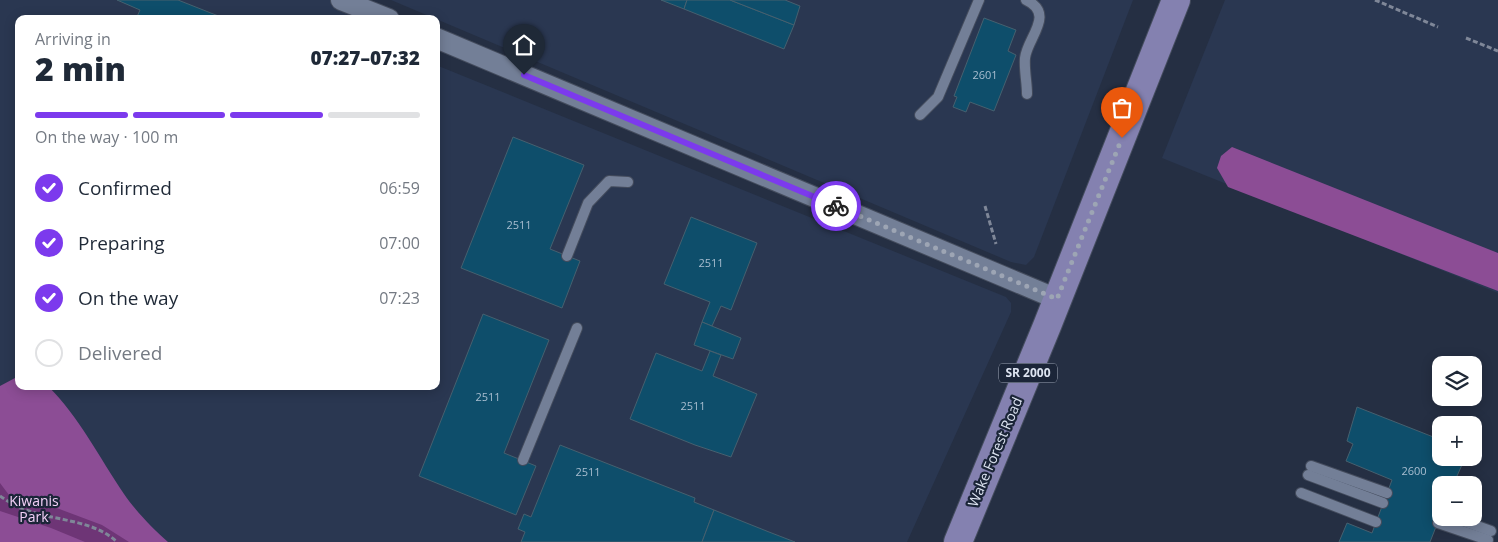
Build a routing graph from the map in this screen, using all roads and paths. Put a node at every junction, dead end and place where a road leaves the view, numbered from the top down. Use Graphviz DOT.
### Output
graph roads {
  1 [pos="341,0"];
  2 [pos="979,0"];
  3 [pos="1026,0"];
  4 [pos="1176,0"];
  5 [pos="1375,0"];
  6 [pos="379,15"];
  7 [pos="1438,26"];
  8 [pos="1466,38"];
  9 [pos="440,40"];
  10 [pos="1498,51"];
  11 [pos="1027,94"];
  12 [pos="920,114"];
  13 [pos="628,182"];
  14 [pos="985,206"];
  15 [pos="996,244"];
  16 [pos="567,256"];
  17 [pos="1057,299"];
  18 [pos="577,328"];
  19 [pos="523,460"];
  20 [pos="1301,493"];
  21 [pos="1387,493"];
  22 [pos="0,496"];
  23 [pos="1383,503"];
  24 [pos="1376,522"];
  25 [pos="1453,526"];
  26 [pos="1471,526"];
  27 [pos="117,542"];
  28 [pos="958,542"];
  1 -- 6 [label="street"];
  2 -- 12 [label="lane"];
  3 -- 11 [label="lane"];
  4 -- 17 [label="main road, Wake Forest Road / SR 2000"];
  5 -- 7 [label="path"];
  8 -- 10 [label="path"];
  9 -- 17 [label="street"];
  13 -- 16 [label="lane"];
  14 -- 15 [label="path"];
  17 -- 28 [label="main road, Wake Forest Road / SR 2000"];
  18 -- 19 [label="lane"];
  20 -- 24 [label="lane"];
  21 -- 23 [label="lane"];
  22 -- 27 [label="path"];
  25 -- 26 [label="lane"];
}
